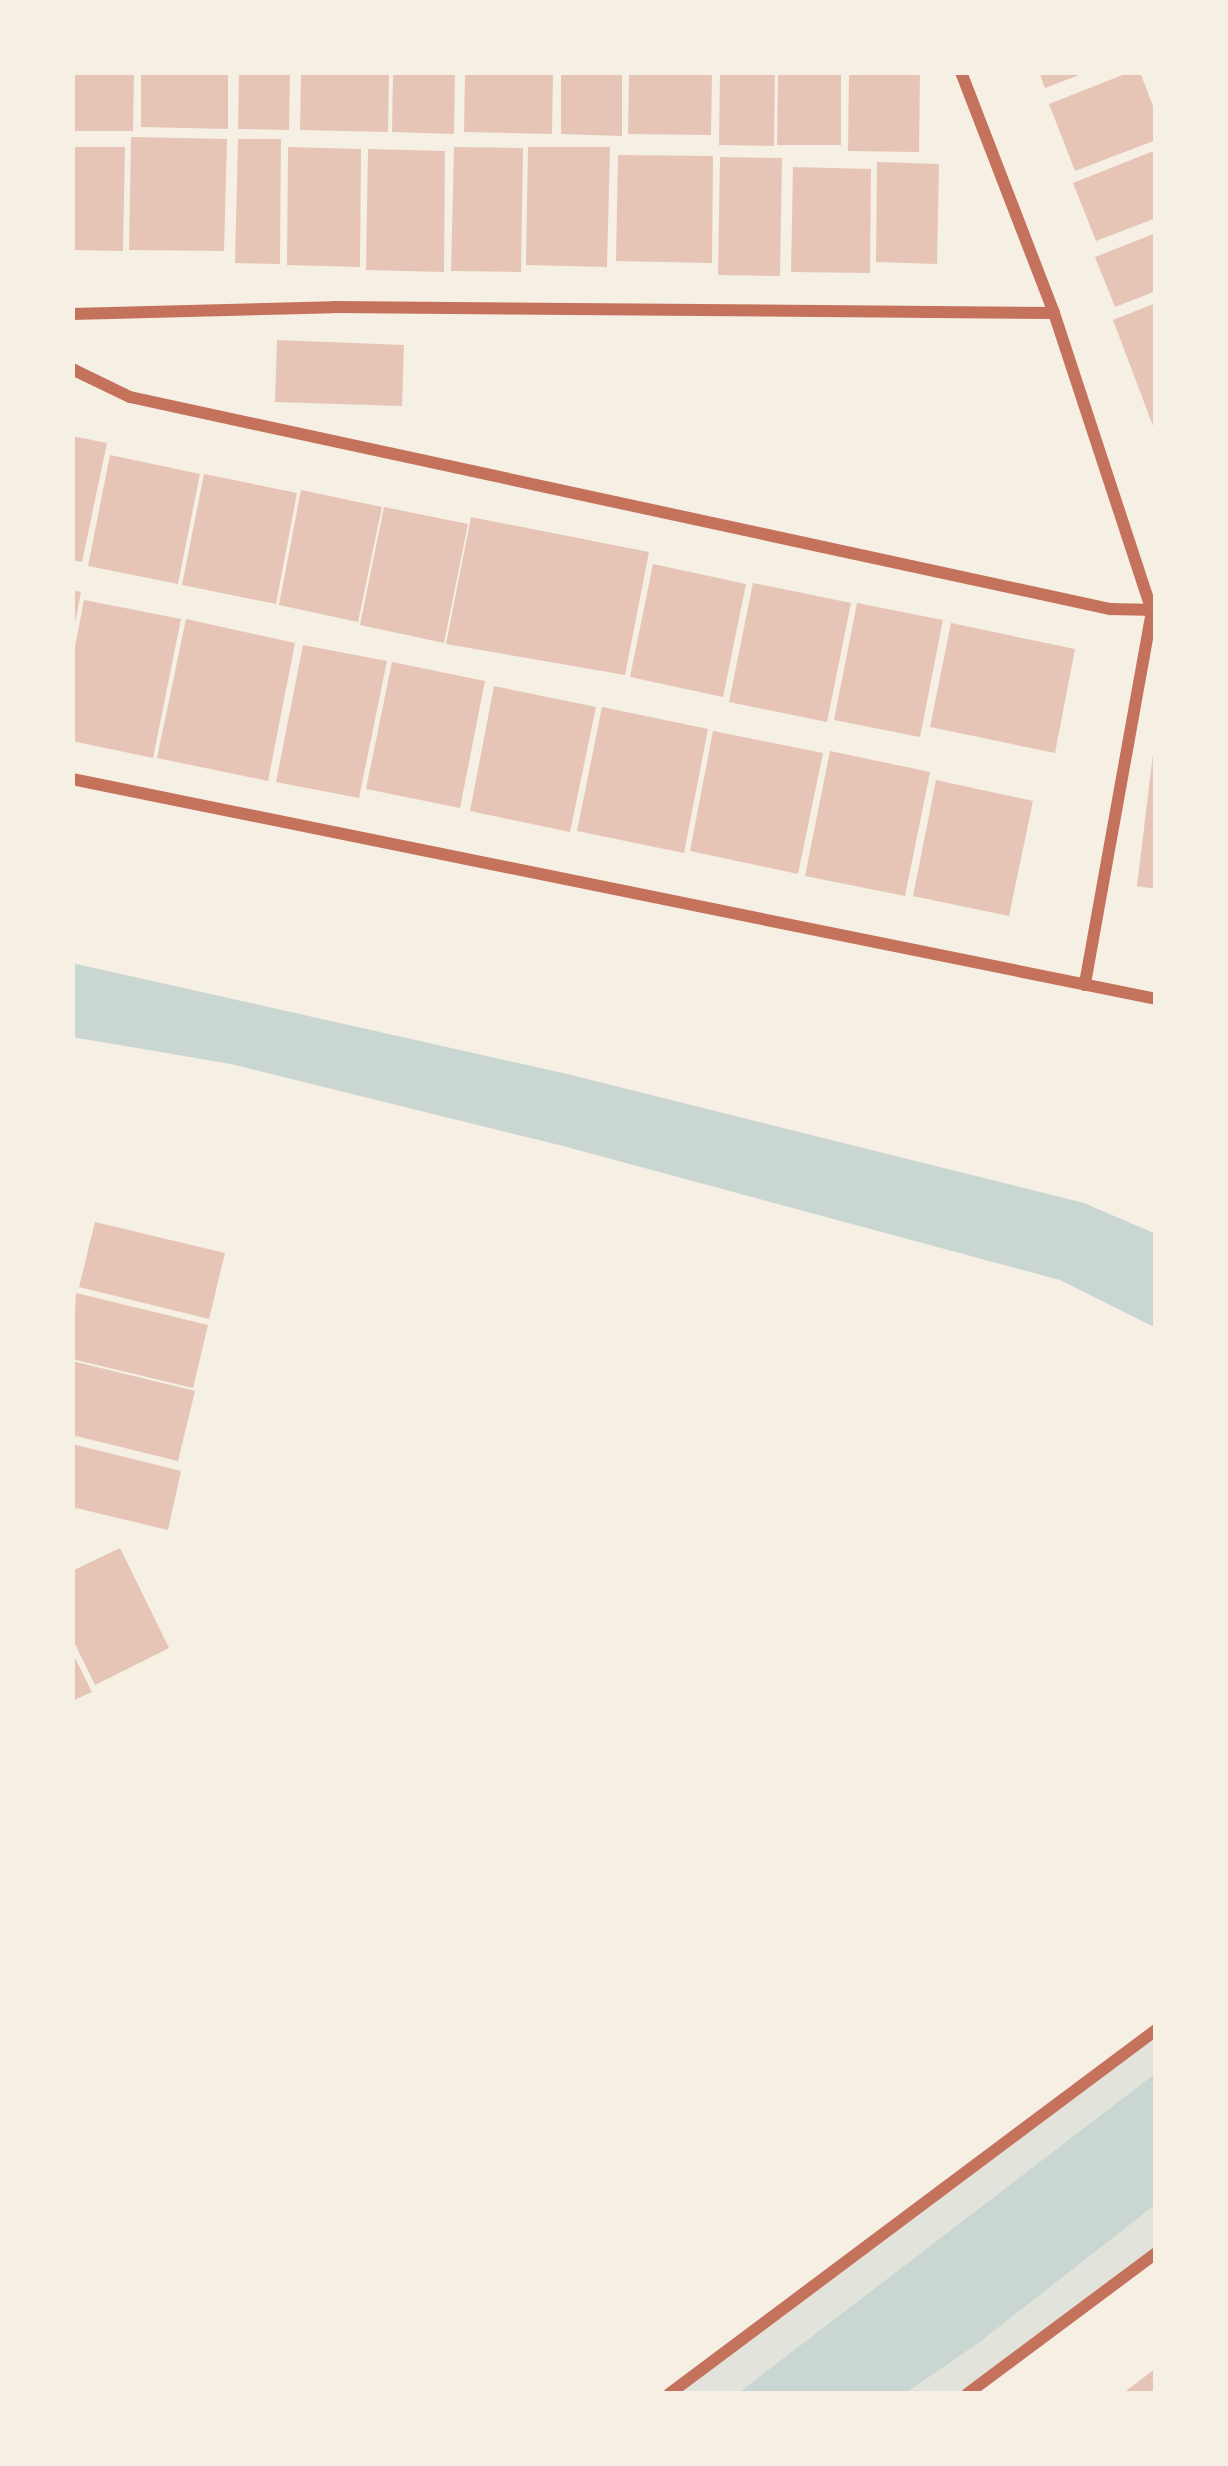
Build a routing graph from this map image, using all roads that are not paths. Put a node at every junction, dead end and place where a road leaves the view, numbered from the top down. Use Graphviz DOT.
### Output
graph roads {
  1 [pos="961,72"];
  2 [pos="1054,313"];
  3 [pos="72,314"];
  4 [pos="72,369"];
  5 [pos="1154,611"];
  6 [pos="72,779"];
  7 [pos="1084,985"];
  8 [pos="1156,999"];
  9 [pos="1156,2030"];
  10 [pos="1156,2252"];
  11 [pos="669,2394"];
  12 [pos="967,2394"];
  1 -- 2 [label="street"];
  2 -- 3 [label="street"];
  2 -- 5 [label="street"];
  4 -- 5 [label="street"];
  5 -- 7 [label="street"];
  6 -- 7 [label="street"];
  7 -- 8 [label="street"];
  9 -- 11 [label="street"];
  10 -- 12 [label="street"];
}
